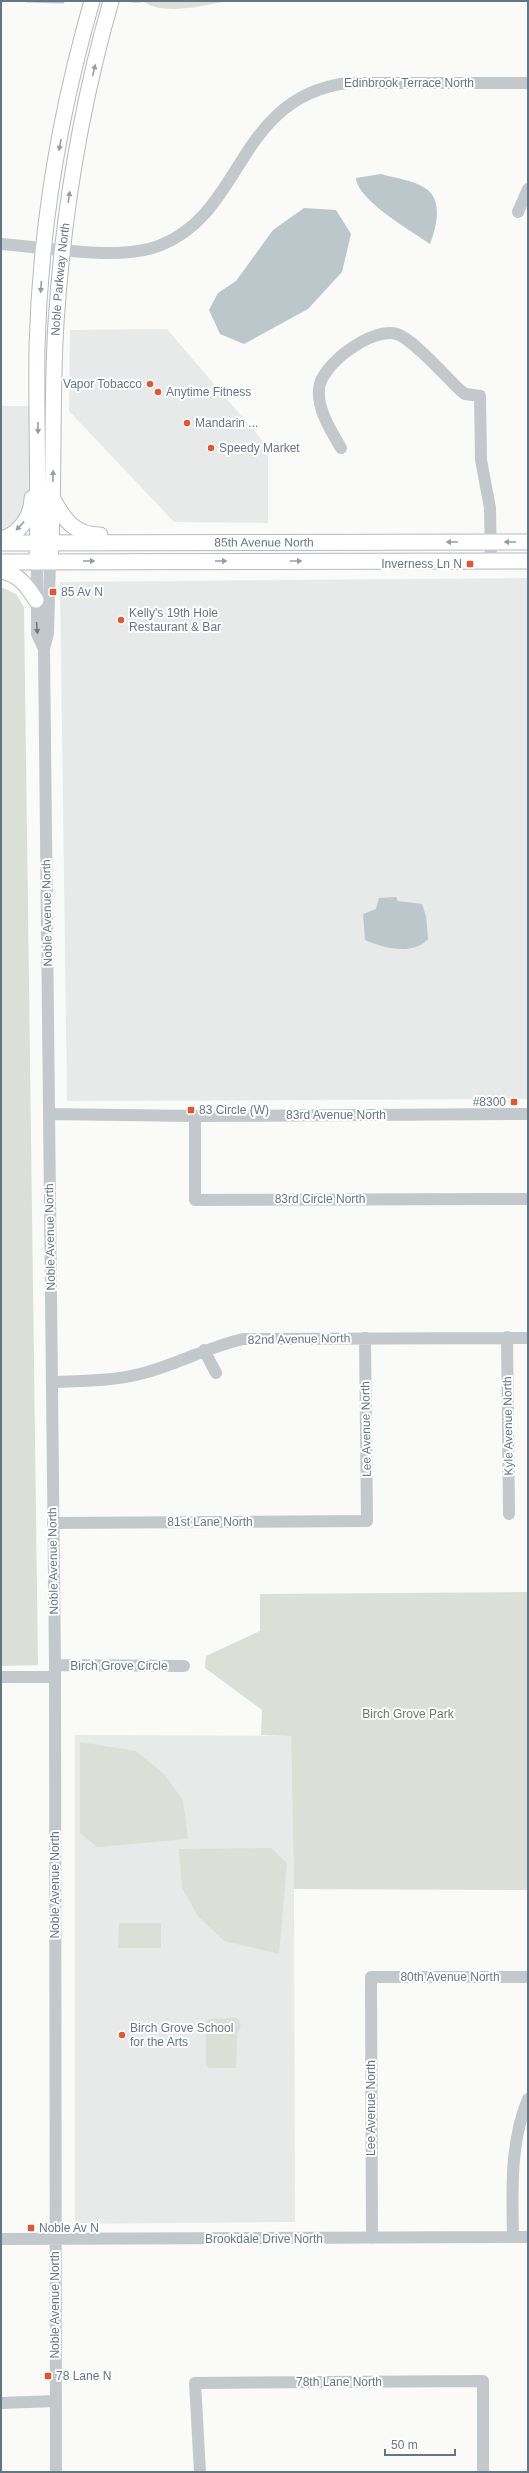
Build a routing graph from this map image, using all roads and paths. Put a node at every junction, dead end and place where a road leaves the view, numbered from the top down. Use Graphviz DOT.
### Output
graph roads {
  1 [pos="92,1"];
  2 [pos="111,1"];
  3 [pos="528,83"];
  4 [pos="528,189"];
  5 [pos="518,212"];
  6 [pos="1,244"];
  7 [pos="45,248"];
  8 [pos="63,250"];
  9 [pos="341,448"];
  10 [pos="38,450"];
  11 [pos="53,498"];
  12 [pos="1,539"];
  13 [pos="491,542"];
  14 [pos="528,542"];
  15 [pos="1,543"];
  16 [pos="44,543"];
  17 [pos="210,543"];
  18 [pos="44,561"];
  19 [pos="491,561"];
  20 [pos="528,561"];
  21 [pos="1,562"];
  22 [pos="1,571"];
  23 [pos="36,600"];
  24 [pos="44,649"];
  25 [pos="49,1114"];
  26 [pos="528,1114"];
  27 [pos="194,1116"];
  28 [pos="528,1199"];
  29 [pos="507,1337"];
  30 [pos="365,1338"];
  31 [pos="528,1338"];
  32 [pos="204,1350"];
  33 [pos="216,1373"];
  34 [pos="52,1382"];
  35 [pos="509,1514"];
  36 [pos="367,1520"];
  37 [pos="53,1523"];
  38 [pos="184,1666"];
  39 [pos="55,1671"];
  40 [pos="1,1677"];
  41 [pos="371,1977"];
  42 [pos="528,1977"];
  43 [pos="528,2099"];
  44 [pos="372,2238"];
  45 [pos="513,2238"];
  46 [pos="528,2238"];
  47 [pos="1,2239"];
  48 [pos="56,2240"];
  49 [pos="55,2401"];
  50 [pos="1,2403"];
  51 [pos="56,2472"];
  52 [pos="200,2472"];
  53 [pos="483,2472"];
  1 -- 7 [label="main road, Noble Parkway North, one-way"];
  8 -- 2 [label="main road, Noble Parkway North, one-way"];
  3 -- 8 [label="street, Edinbrook Terrace North"];
  4 -- 5 [label="street"];
  6 -- 7 [label="street, Edinbrook Terrace North"];
  7 -- 8 [label="street, Edinbrook Terrace North"];
  7 -- 10 [label="main road, Noble Parkway North, one-way"];
  11 -- 8 [label="main road, Noble Parkway North, one-way"];
  9 -- 13 [label="street"];
  10 -- 12 [label="main road, one-way"];
  10 -- 16 [label="main road, Noble Parkway North"];
  11 -- 16 [label="main road, Noble Parkway North"];
  11 -- 17 [label="main road"];
  14 -- 13 [label="main road, 85th Avenue North, one-way"];
  13 -- 17 [label="main road, 85th Avenue North, one-way"];
  13 -- 19 [label="street"];
  15 -- 16 [label="main road, 85th Avenue North"];
  16 -- 17 [label="main road, 85th Avenue North"];
  16 -- 18 [label="main road, Noble Parkway North"];
  18 -- 19 [label="main road, 85th Avenue North, one-way"];
  18 -- 21 [label="main road, 85th Avenue North"];
  18 -- 23 [label="street, Noble Avenue North"];
  18 -- 24 [label="street, Noble Avenue North"];
  19 -- 20 [label="main road, 85th Avenue North"];
  22 -- 23 [label="main road"];
  23 -- 24 [label="street, Noble Avenue North, one-way"];
  24 -- 25 [label="street, Noble Avenue North"];
  25 -- 27 [label="street, 83rd Avenue North"];
  25 -- 34 [label="street, Noble Avenue North"];
  26 -- 27 [label="street, 83rd Avenue North"];
  27 -- 28 [label="street, 83rd Circle North"];
  29 -- 30 [label="street, 82nd Avenue North"];
  29 -- 31 [label="street, 82nd Avenue North"];
  29 -- 35 [label="street, Kyle Avenue North"];
  30 -- 32 [label="street, 82nd Avenue North"];
  30 -- 36 [label="street, Lee Avenue North"];
  32 -- 33 [label="street"];
  32 -- 34 [label="street, 82nd Avenue North"];
  34 -- 37 [label="street, Noble Avenue North"];
  36 -- 37 [label="street, 81st Lane North"];
  37 -- 39 [label="street, Noble Avenue North"];
  38 -- 39 [label="street, Birch Grove Circle"];
  39 -- 40 [label="street, Birch Grove Circle"];
  39 -- 48 [label="street, Noble Avenue North"];
  41 -- 42 [label="street, 80th Avenue North"];
  41 -- 44 [label="street, Lee Avenue North"];
  43 -- 45 [label="street"];
  44 -- 45 [label="street, Brookdale Drive North"];
  44 -- 48 [label="street, Brookdale Drive North"];
  45 -- 46 [label="street, Brookdale Drive North"];
  47 -- 48 [label="street, Brookdale Drive North"];
  48 -- 49 [label="street, Noble Avenue North"];
  49 -- 50 [label="street"];
  49 -- 51 [label="street, Noble Avenue North"];
  52 -- 53 [label="street, 78th Lane North"];
}
